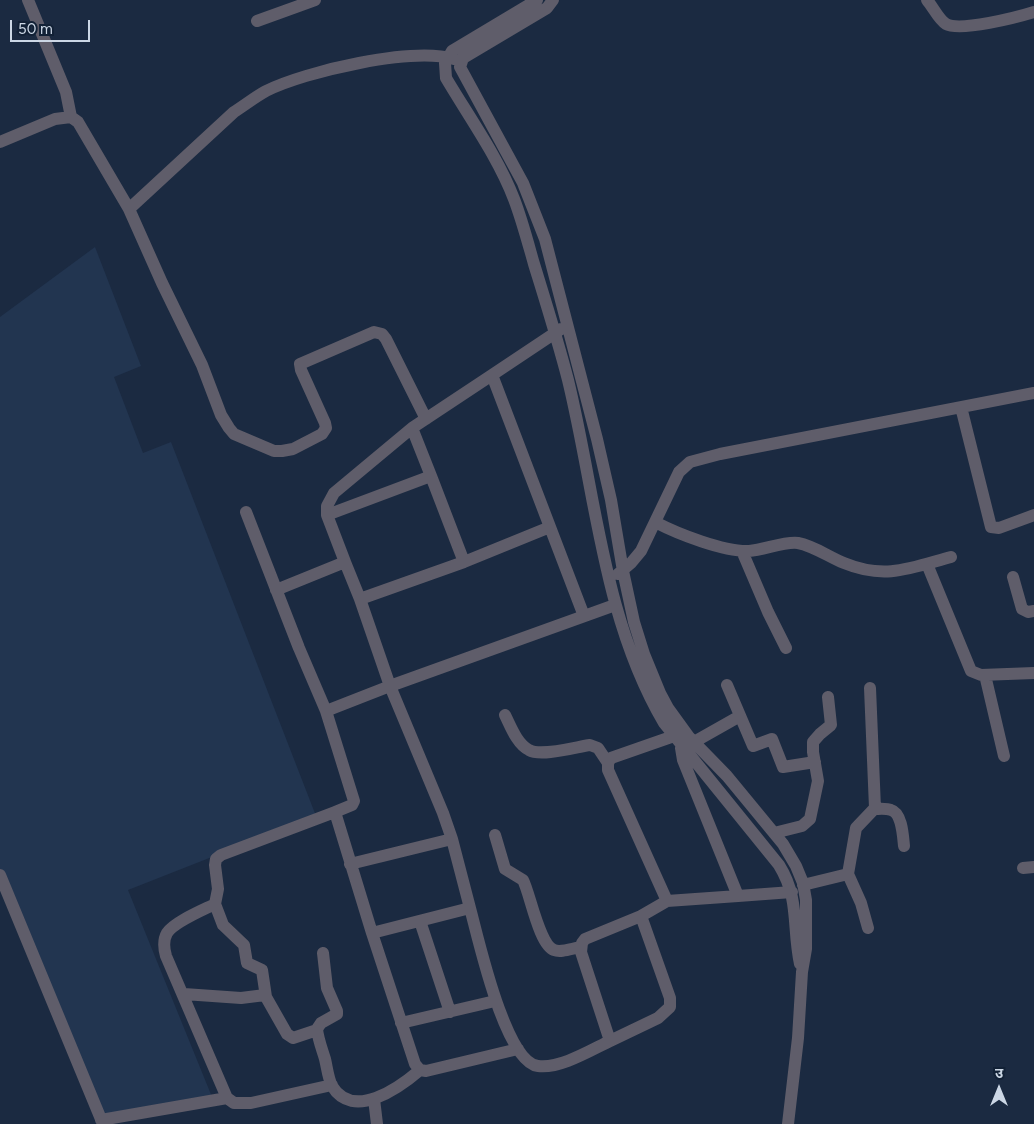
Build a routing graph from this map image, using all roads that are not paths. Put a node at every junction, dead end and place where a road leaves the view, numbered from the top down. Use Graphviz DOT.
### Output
graph roads {
  1 [pos="28,0"];
  2 [pos="315,0"];
  3 [pos="537,0"];
  4 [pos="553,0"];
  5 [pos="928,0"];
  6 [pos="1034,12"];
  7 [pos="257,21"];
  8 [pos="447,57"];
  9 [pos="461,61"];
  10 [pos="71,117"];
  11 [pos="0,142"];
  12 [pos="126,204"];
  13 [pos="567,325"];
  14 [pos="555,333"];
  15 [pos="492,375"];
  16 [pos="1034,393"];
  17 [pos="961,407"];
  18 [pos="422,411"];
  19 [pos="412,428"];
  20 [pos="604,470"];
  21 [pos="431,476"];
  22 [pos="588,476"];
  23 [pos="246,512"];
  24 [pos="327,515"];
  25 [pos="1034,516"];
  26 [pos="655,522"];
  27 [pos="550,527"];
  28 [pos="742,551"];
  29 [pos="951,557"];
  30 [pos="345,562"];
  31 [pos="464,562"];
  32 [pos="927,564"];
  33 [pos="622,571"];
  34 [pos="1013,577"];
  35 [pos="610,580"];
  36 [pos="276,590"];
  37 [pos="360,599"];
  38 [pos="615,605"];
  39 [pos="1034,612"];
  40 [pos="584,616"];
  41 [pos="786,648"];
  42 [pos="1034,673"];
  43 [pos="985,675"];
  44 [pos="727,685"];
  45 [pos="390,686"];
  46 [pos="870,688"];
  47 [pos="828,697"];
  48 [pos="326,711"];
  49 [pos="505,715"];
  50 [pos="740,716"];
  51 [pos="679,737"];
  52 [pos="694,742"];
  53 [pos="1004,756"];
  54 [pos="815,762"];
  55 [pos="608,763"];
  56 [pos="874,809"];
  57 [pos="335,812"];
  58 [pos="774,833"];
  59 [pos="495,834"];
  60 [pos="452,839"];
  61 [pos="904,846"];
  62 [pos="350,864"];
  63 [pos="848,874"];
  64 [pos="0,875"];
  65 [pos="798,888"];
  66 [pos="738,896"];
  67 [pos="667,901"];
  68 [pos="215,904"];
  69 [pos="470,908"];
  70 [pos="641,916"];
  71 [pos="420,921"];
  72 [pos="868,928"];
  73 [pos="372,933"];
  74 [pos="581,947"];
  75 [pos="323,953"];
  76 [pos="184,994"];
  77 [pos="265,995"];
  78 [pos="495,1001"];
  79 [pos="450,1012"];
  80 [pos="401,1022"];
  81 [pos="317,1030"];
  82 [pos="610,1042"];
  83 [pos="518,1049"];
  84 [pos="420,1070"];
  85 [pos="332,1085"];
  86 [pos="227,1098"];
  87 [pos="374,1099"];
  88 [pos="376,1121"];
  89 [pos="102,1122"];
  90 [pos="788,1124"];
  1 -- 10 [label="street"];
  2 -- 7 [label="street"];
  3 -- 8 [label="street"];
  4 -- 9 [label="street"];
  5 -- 6 [label="street"];
  8 -- 9 [label="street"];
  8 -- 12 [label="street"];
  8 -- 14 [label="street"];
  9 -- 13 [label="street"];
  10 -- 11 [label="street"];
  10 -- 12 [label="street"];
  12 -- 18 [label="street"];
  13 -- 14 [label="street"];
  13 -- 20 [label="street"];
  14 -- 15 [label="street"];
  14 -- 22 [label="street"];
  15 -- 18 [label="street"];
  15 -- 27 [label="street"];
  16 -- 17 [label="street"];
  17 -- 25 [label="street"];
  17 -- 26 [label="street"];
  18 -- 19 [label="street"];
  19 -- 21 [label="street"];
  19 -- 24 [label="street"];
  20 -- 22 [label="street"];
  20 -- 33 [label="street"];
  21 -- 24 [label="street"];
  21 -- 31 [label="street"];
  22 -- 35 [label="street"];
  23 -- 36 [label="street"];
  24 -- 30 [label="street"];
  26 -- 28 [label="street"];
  26 -- 33 [label="street"];
  27 -- 31 [label="street"];
  27 -- 40 [label="street"];
  28 -- 32 [label="street"];
  28 -- 41 [label="street"];
  29 -- 32 [label="street"];
  30 -- 36 [label="street"];
  30 -- 37 [label="street"];
  31 -- 37 [label="street"];
  32 -- 43 [label="street"];
  33 -- 35 [label="street"];
  33 -- 51 [label="street"];
  34 -- 39 [label="street"];
  35 -- 38 [label="street"];
  36 -- 48 [label="street"];
  37 -- 45 [label="street"];
  38 -- 40 [label="street"];
  38 -- 51 [label="street"];
  40 -- 45 [label="street"];
  42 -- 43 [label="street"];
  43 -- 53 [label="street"];
  44 -- 50 [label="street"];
  45 -- 48 [label="street"];
  45 -- 60 [label="street"];
  46 -- 56 [label="street"];
  47 -- 54 [label="street"];
  48 -- 57 [label="street"];
  49 -- 55 [label="street"];
  50 -- 52 [label="street"];
  50 -- 54 [label="street"];
  51 -- 52 [label="street"];
  51 -- 55 [label="street"];
  51 -- 65 [label="street"];
  51 -- 66 [label="street"];
  52 -- 58 [label="street"];
  54 -- 58 [label="street"];
  55 -- 67 [label="street"];
  56 -- 61 [label="street"];
  56 -- 63 [label="street"];
  57 -- 62 [label="street"];
  57 -- 68 [label="street"];
  58 -- 65 [label="street"];
  59 -- 74 [label="street"];
  60 -- 62 [label="street"];
  60 -- 69 [label="street"];
  62 -- 73 [label="street"];
  63 -- 65 [label="street"];
  63 -- 72 [label="street"];
  64 -- 89 [label="street"];
  65 -- 66 [label="street"];
  65 -- 90 [label="street"];
  66 -- 67 [label="street"];
  67 -- 70 [label="street"];
  68 -- 76 [label="street"];
  68 -- 77 [label="street"];
  69 -- 71 [label="street"];
  69 -- 78 [label="street"];
  70 -- 74 [label="street"];
  70 -- 82 [label="street"];
  71 -- 73 [label="street"];
  71 -- 79 [label="street"];
  73 -- 80 [label="street"];
  74 -- 82 [label="street"];
  75 -- 81 [label="street"];
  76 -- 77 [label="street"];
  76 -- 86 [label="street"];
  77 -- 81 [label="street"];
  78 -- 79 [label="street"];
  78 -- 83 [label="street"];
  79 -- 80 [label="street"];
  80 -- 84 [label="street"];
  81 -- 85 [label="street"];
  82 -- 83 [label="street"];
  83 -- 84 [label="street"];
  84 -- 87 [label="street"];
  85 -- 86 [label="street"];
  85 -- 87 [label="street"];
  86 -- 89 [label="street"];
  87 -- 88 [label="street"];
}
